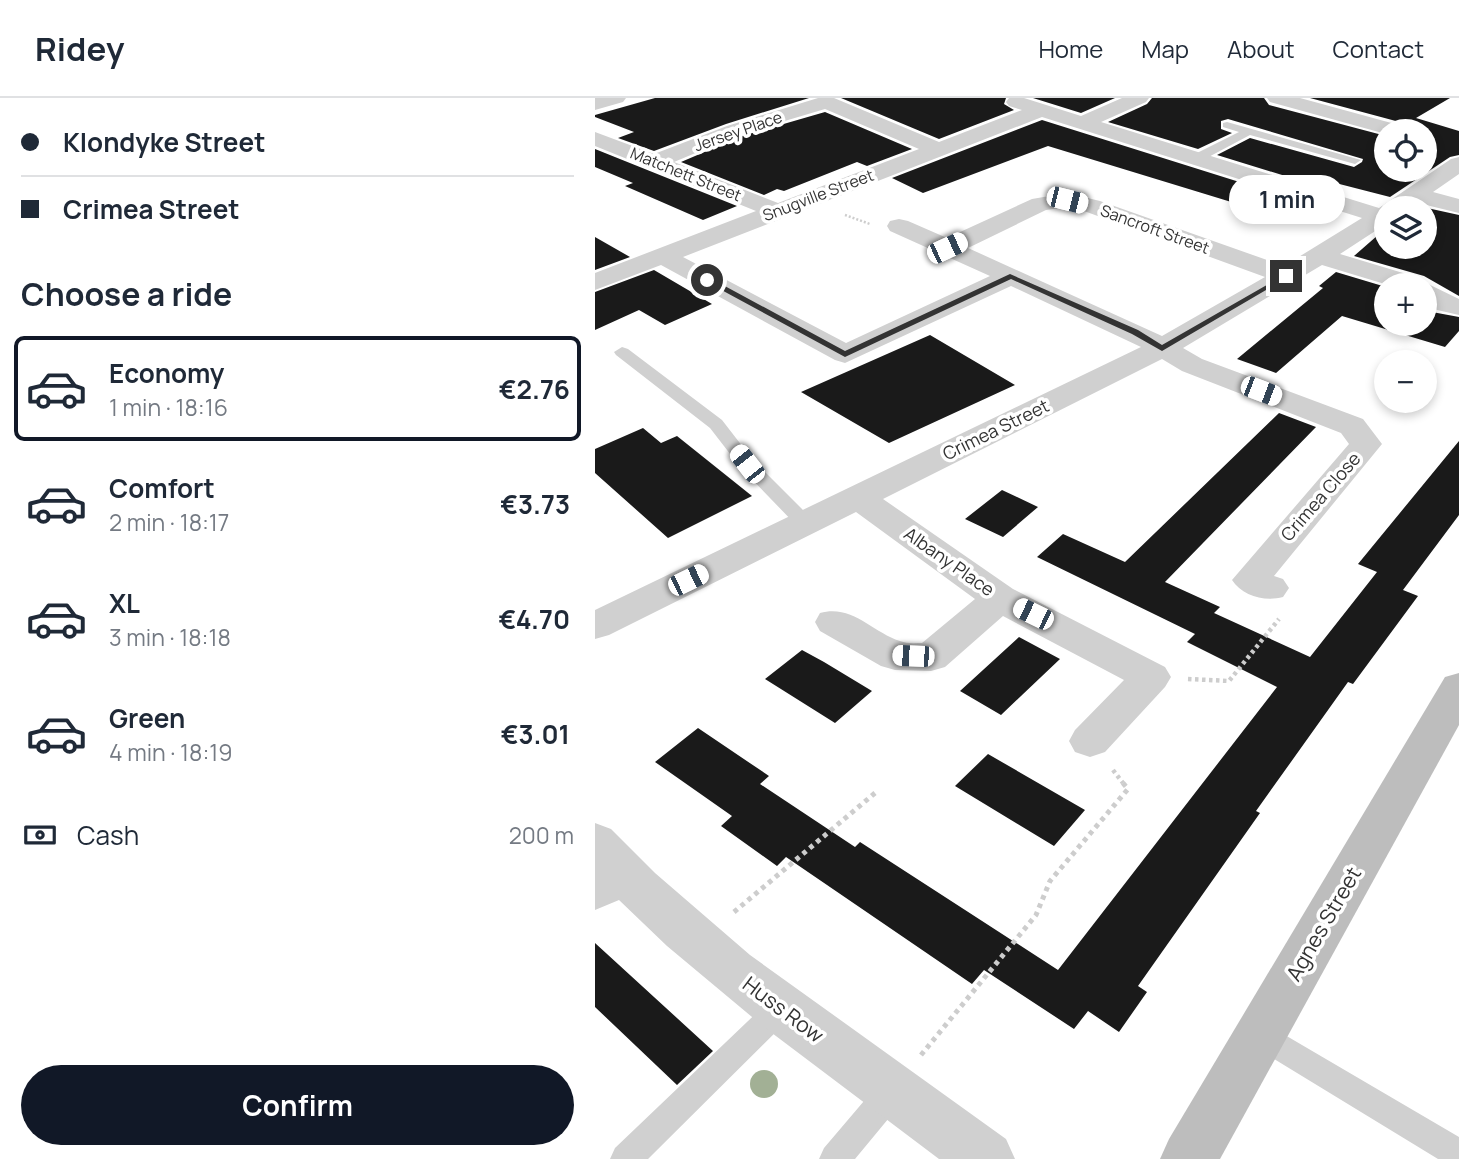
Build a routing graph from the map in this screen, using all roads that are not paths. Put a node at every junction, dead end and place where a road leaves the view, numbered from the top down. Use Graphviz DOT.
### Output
graph roads {
  1 [pos="616,98"];
  2 [pos="1002,98"];
  3 [pos="1139,98"];
  4 [pos="1277,98"];
  5 [pos="1316,102"];
  6 [pos="595,104"];
  7 [pos="1041,110"];
  8 [pos="1375,119"];
  9 [pos="1084,122"];
  10 [pos="1227,125"];
  11 [pos="1251,130"];
  12 [pos="595,138"];
  13 [pos="939,150"];
  14 [pos="1197,158"];
  15 [pos="1355,160"];
  16 [pos="654,162"];
  17 [pos="1459,164"];
  18 [pos="1415,195"];
  19 [pos="1459,206"];
  20 [pos="1374,209"];
  21 [pos="776,211"];
  22 [pos="1374,221"];
  23 [pos="899,226"];
  24 [pos="947,248"];
  25 [pos="661,255"];
  26 [pos="1318,255"];
  27 [pos="1376,273"];
  28 [pos="1010,276"];
  29 [pos="1286,276"];
  30 [pos="595,282"];
  31 [pos="1437,299"];
  32 [pos="1459,307"];
  33 [pos="1162,348"];
  34 [pos="622,352"];
  35 [pos="859,498"];
  36 [pos="805,523"];
  37 [pos="1270,589"];
  38 [pos="1000,598"];
  39 [pos="834,622"];
  40 [pos="595,626"];
  41 [pos="1459,688"];
  42 [pos="1090,741"];
  43 [pos="604,868"];
  44 [pos="779,1010"];
  45 [pos="1261,1035"];
  46 [pos="892,1091"];
  47 [pos="1459,1154"];
  48 [pos="626,1159"];
  49 [pos="835,1159"];
  50 [pos="986,1159"];
  51 [pos="1189,1159"];
  1 -- 6 [label="street"];
  2 -- 7 [label="street"];
  3 -- 9 [label="street"];
  4 -- 5 [label="street"];
  5 -- 8 [label="street"];
  7 -- 9 [label="street"];
  7 -- 13 [label="street, Snugville Street"];
  9 -- 14 [label="street"];
  10 -- 11 [label="lane"];
  11 -- 14 [label="lane"];
  11 -- 15 [label="lane"];
  12 -- 16 [label="street, Matchett Street"];
  13 -- 16 [label="street, Jersey Place"];
  13 -- 21 [label="street, Snugville Street"];
  14 -- 20 [label="street"];
  16 -- 21 [label="street, Matchett Street"];
  17 -- 18 [label="street, Crimea Street"];
  18 -- 19 [label="street"];
  21 -- 25 [label="street, Snugville Street"];
  22 -- 26 [label="street, Crimea Street"];
  23 -- 24 [label="street"];
  24 -- 28 [label="street"];
  24 -- 29 [label="street, Sancroft Street"];
  25 -- 28 [label="street"];
  25 -- 30 [label="street, Snugville Street"];
  26 -- 27 [label="street"];
  26 -- 29 [label="street, Crimea Street"];
  28 -- 33 [label="street"];
  29 -- 33 [label="street, Crimea Street"];
  31 -- 32 [label="street"];
  33 -- 35 [label="street, Crimea Street"];
  33 -- 37 [label="street, Crimea Close"];
  34 -- 36 [label="lane"];
  35 -- 36 [label="street, Crimea Street"];
  35 -- 38 [label="street, Albany Place"];
  36 -- 40 [label="street, Crimea Street"];
  38 -- 39 [label="street"];
  38 -- 42 [label="street, Albany Place"];
  41 -- 45 [label="main road, Agnes Street"];
  43 -- 44 [label="street, Huss Row"];
  44 -- 46 [label="street, Huss Row"];
  44 -- 48 [label="lane"];
  45 -- 47 [label="lane"];
  45 -- 51 [label="main road, Agnes Street"];
  46 -- 49 [label="lane"];
  46 -- 50 [label="street, Huss Row"];
}
